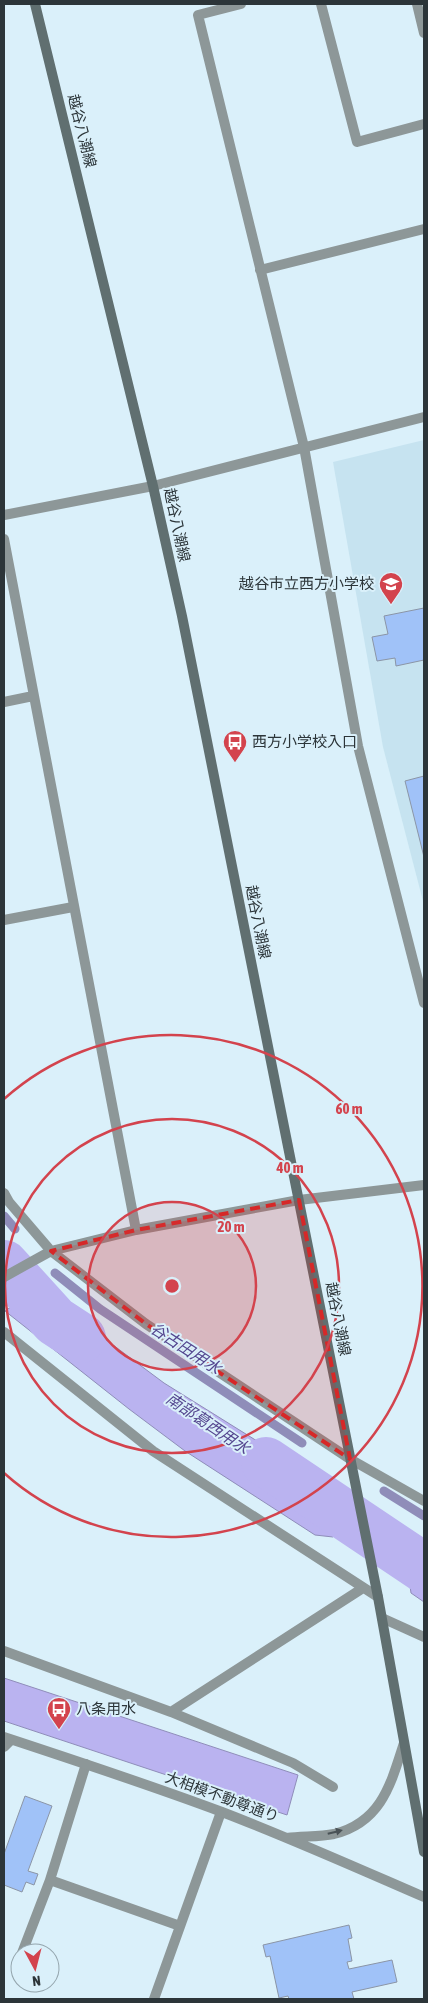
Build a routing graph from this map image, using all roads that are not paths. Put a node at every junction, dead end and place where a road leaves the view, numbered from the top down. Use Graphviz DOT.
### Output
graph roads {
  1 [pos="35,4"];
  2 [pos="241,4"];
  3 [pos="321,4"];
  4 [pos="417,4"];
  5 [pos="424,32"];
  6 [pos="424,124"];
  7 [pos="424,229"];
  8 [pos="260,270"];
  9 [pos="424,417"];
  10 [pos="304,447"];
  11 [pos="153,486"];
  12 [pos="4,515"];
  13 [pos="4,540"];
  14 [pos="33,696"];
  15 [pos="4,702"];
  16 [pos="73,907"];
  17 [pos="4,920"];
  18 [pos="423,996"];
  19 [pos="424,1185"];
  20 [pos="4,1193"];
  21 [pos="298,1200"];
  22 [pos="136,1230"];
  23 [pos="51,1251"];
  24 [pos="4,1277"];
  25 [pos="4,1332"];
  26 [pos="351,1460"];
  27 [pos="424,1501"];
  28 [pos="363,1588"];
  29 [pos="378,1597"];
  30 [pos="382,1618"];
  31 [pos="424,1637"];
  32 [pos="4,1651"];
  33 [pos="171,1712"];
  34 [pos="6,1741"];
  35 [pos="404,1743"];
  36 [pos="86,1764"];
  37 [pos="333,1787"];
  38 [pos="221,1812"];
  39 [pos="286,1838"];
  40 [pos="424,1852"];
  41 [pos="50,1880"];
  42 [pos="424,1897"];
  43 [pos="180,1926"];
  44 [pos="26,1943"];
  45 [pos="154,1999"];
  1 -- 11 [label="main road, 越谷八潮線"];
  2 -- 8 [label="street"];
  3 -- 6 [label="street"];
  4 -- 5 [label="street"];
  7 -- 8 [label="street"];
  8 -- 10 [label="street"];
  9 -- 10 [label="street"];
  10 -- 11 [label="street"];
  10 -- 18 [label="street"];
  11 -- 12 [label="street"];
  11 -- 21 [label="main road, 越谷八潮線"];
  13 -- 14 [label="street"];
  14 -- 15 [label="street"];
  14 -- 16 [label="street"];
  16 -- 17 [label="street"];
  16 -- 22 [label="street"];
  19 -- 21 [label="street"];
  20 -- 23 [label="street"];
  21 -- 22 [label="street"];
  21 -- 26 [label="main road, 越谷八潮線"];
  22 -- 23 [label="street"];
  23 -- 24 [label="street"];
  23 -- 26 [label="street"];
  25 -- 28 [label="street"];
  26 -- 27 [label="street"];
  26 -- 29 [label="main road, 越谷八潮線"];
  28 -- 29 [label="street"];
  28 -- 33 [label="street"];
  29 -- 30 [label="main road, 越谷八潮線"];
  30 -- 31 [label="street"];
  30 -- 35 [label="main road, 越谷八潮線"];
  32 -- 33 [label="street"];
  33 -- 37 [label="street"];
  34 -- 36 [label="street, 大相模不動尊通り"];
  39 -- 35 [label="street, one-way"];
  35 -- 40 [label="main road, 越谷八潮線"];
  36 -- 38 [label="street, 大相模不動尊通り"];
  36 -- 41 [label="street"];
  38 -- 39 [label="street, 大相模不動尊通り"];
  38 -- 43 [label="street"];
  39 -- 42 [label="street, 大相模不動尊通り"];
  41 -- 43 [label="street"];
  41 -- 44 [label="street"];
  43 -- 45 [label="street"];
}
